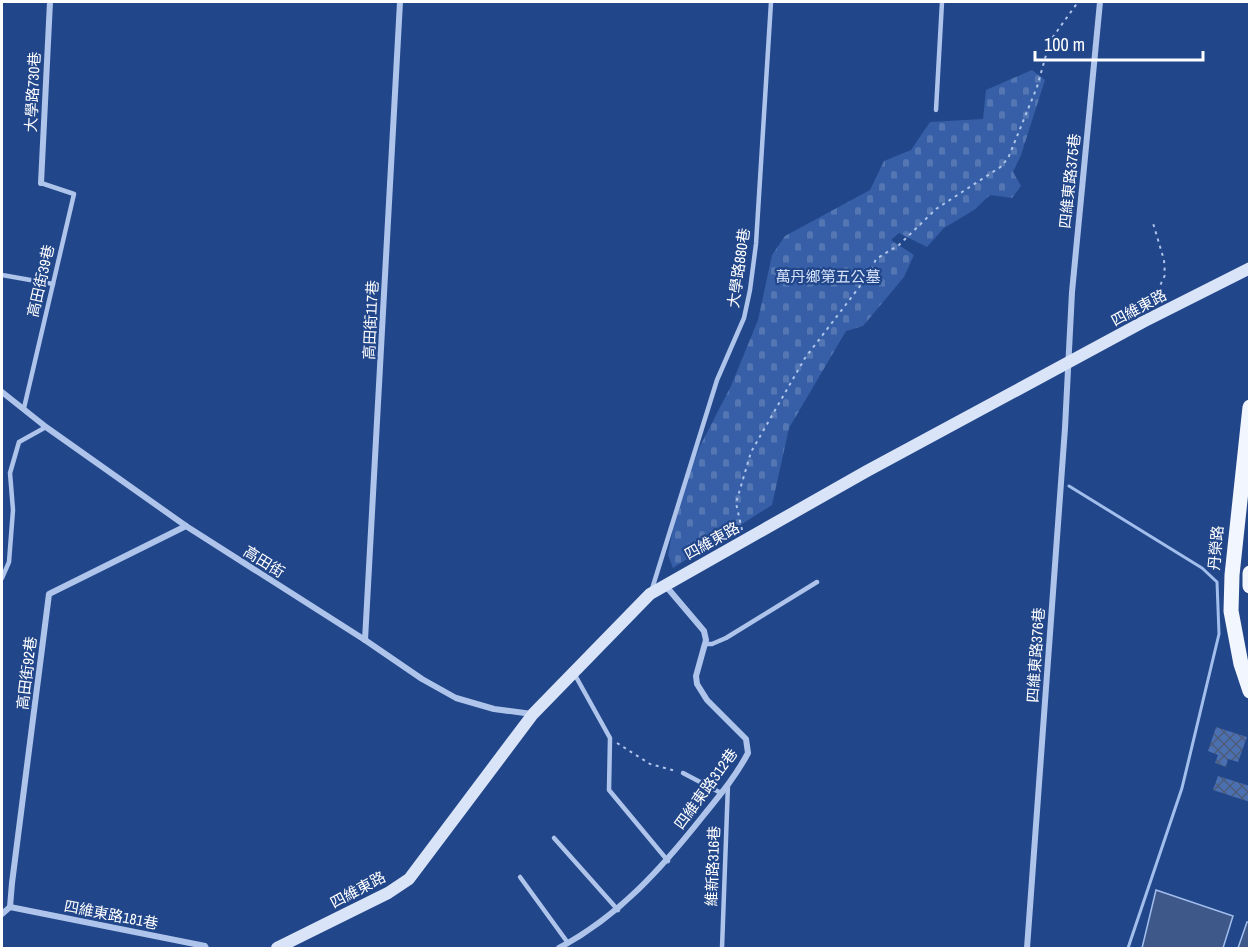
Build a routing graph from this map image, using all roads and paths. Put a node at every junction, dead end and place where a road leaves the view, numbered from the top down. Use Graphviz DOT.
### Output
graph roads {
  1 [pos="50,2"];
  2 [pos="400,2"];
  3 [pos="771,2"];
  4 [pos="942,2"];
  5 [pos="1078,2"];
  6 [pos="1100,2"];
  7 [pos="936,110"];
  8 [pos="41,183"];
  9 [pos="1153,223"];
  10 [pos="1250,268"];
  11 [pos="2,276"];
  12 [pos="53,284"];
  13 [pos="1143,322"];
  14 [pos="1067,363"];
  15 [pos="2,392"];
  16 [pos="24,408"];
  17 [pos="1250,408"];
  18 [pos="46,427"];
  19 [pos="186,526"];
  20 [pos="744,540"];
  21 [pos="1250,573"];
  22 [pos="2,578"];
  23 [pos="1249,578"];
  24 [pos="817,582"];
  25 [pos="665,584"];
  26 [pos="1250,586"];
  27 [pos="650,594"];
  28 [pos="365,640"];
  29 [pos="705,644"];
  30 [pos="574,673"];
  31 [pos="1250,691"];
  32 [pos="533,714"];
  33 [pos="610,738"];
  34 [pos="683,772"];
  35 [pos="728,784"];
  36 [pos="721,794"];
  37 [pos="554,838"];
  38 [pos="668,861"];
  39 [pos="520,877"];
  40 [pos="10,907"];
  41 [pos="618,910"];
  42 [pos="2,914"];
  43 [pos="568,944"];
  44 [pos="293,945"];
  45 [pos="206,948"];
  46 [pos="277,948"];
  47 [pos="559,948"];
  48 [pos="722,948"];
  49 [pos="1027,948"];
  1 -- 8 [label="street, 大學路730巷"];
  2 -- 28 [label="street, 高田街117巷"];
  3 -- 27 [label="lane, 大學路880巷"];
  4 -- 7 [label="lane"];
  5 -- 20 [label="path"];
  6 -- 14 [label="street, 四維東路375巷"];
  8 -- 12 [label="lane, 高田街39巷"];
  9 -- 13 [label="path"];
  10 -- 13 [label="street, 四維東路"];
  11 -- 12 [label="lane"];
  12 -- 16 [label="lane, 高田街39巷"];
  13 -- 14 [label="street, 四維東路"];
  14 -- 20 [label="street, 四維東路"];
  14 -- 49 [label="street, 四維東路376巷"];
  15 -- 16 [label="street, 高田街"];
  16 -- 18 [label="street, 高田街"];
  17 -- 31 [label="main road, 丹榮路"];
  18 -- 19 [label="street, 高田街"];
  18 -- 22 [label="lane"];
  19 -- 28 [label="street, 高田街"];
  19 -- 40 [label="street, 高田街92巷"];
  20 -- 25 [label="street, 四維東路"];
  21 -- 23 [label="main road"];
  23 -- 26 [label="main road"];
  24 -- 29 [label="lane"];
  25 -- 27 [label="street, 四維東路"];
  25 -- 29 [label="street"];
  27 -- 30 [label="street, 四維東路"];
  28 -- 32 [label="street, 高田街"];
  29 -- 35 [label="street, 四維東路312巷"];
  30 -- 32 [label="street, 四維東路"];
  30 -- 33 [label="lane"];
  32 -- 44 [label="street, 四維東路"];
  33 -- 34 [label="path"];
  33 -- 38 [label="lane"];
  34 -- 36 [label="lane"];
  35 -- 36 [label="street, 四維東路312巷"];
  35 -- 48 [label="lane, 維新路316巷"];
  36 -- 38 [label="street, 四維東路312巷"];
  37 -- 41 [label="lane"];
  38 -- 41 [label="street, 四維東路312巷"];
  39 -- 43 [label="lane"];
  40 -- 42 [label="street"];
  40 -- 45 [label="street, 四維東路181巷"];
  41 -- 43 [label="street, 四維東路312巷"];
  43 -- 47 [label="street, 四維東路312巷"];
  44 -- 46 [label="street, 四維東路"];
}
